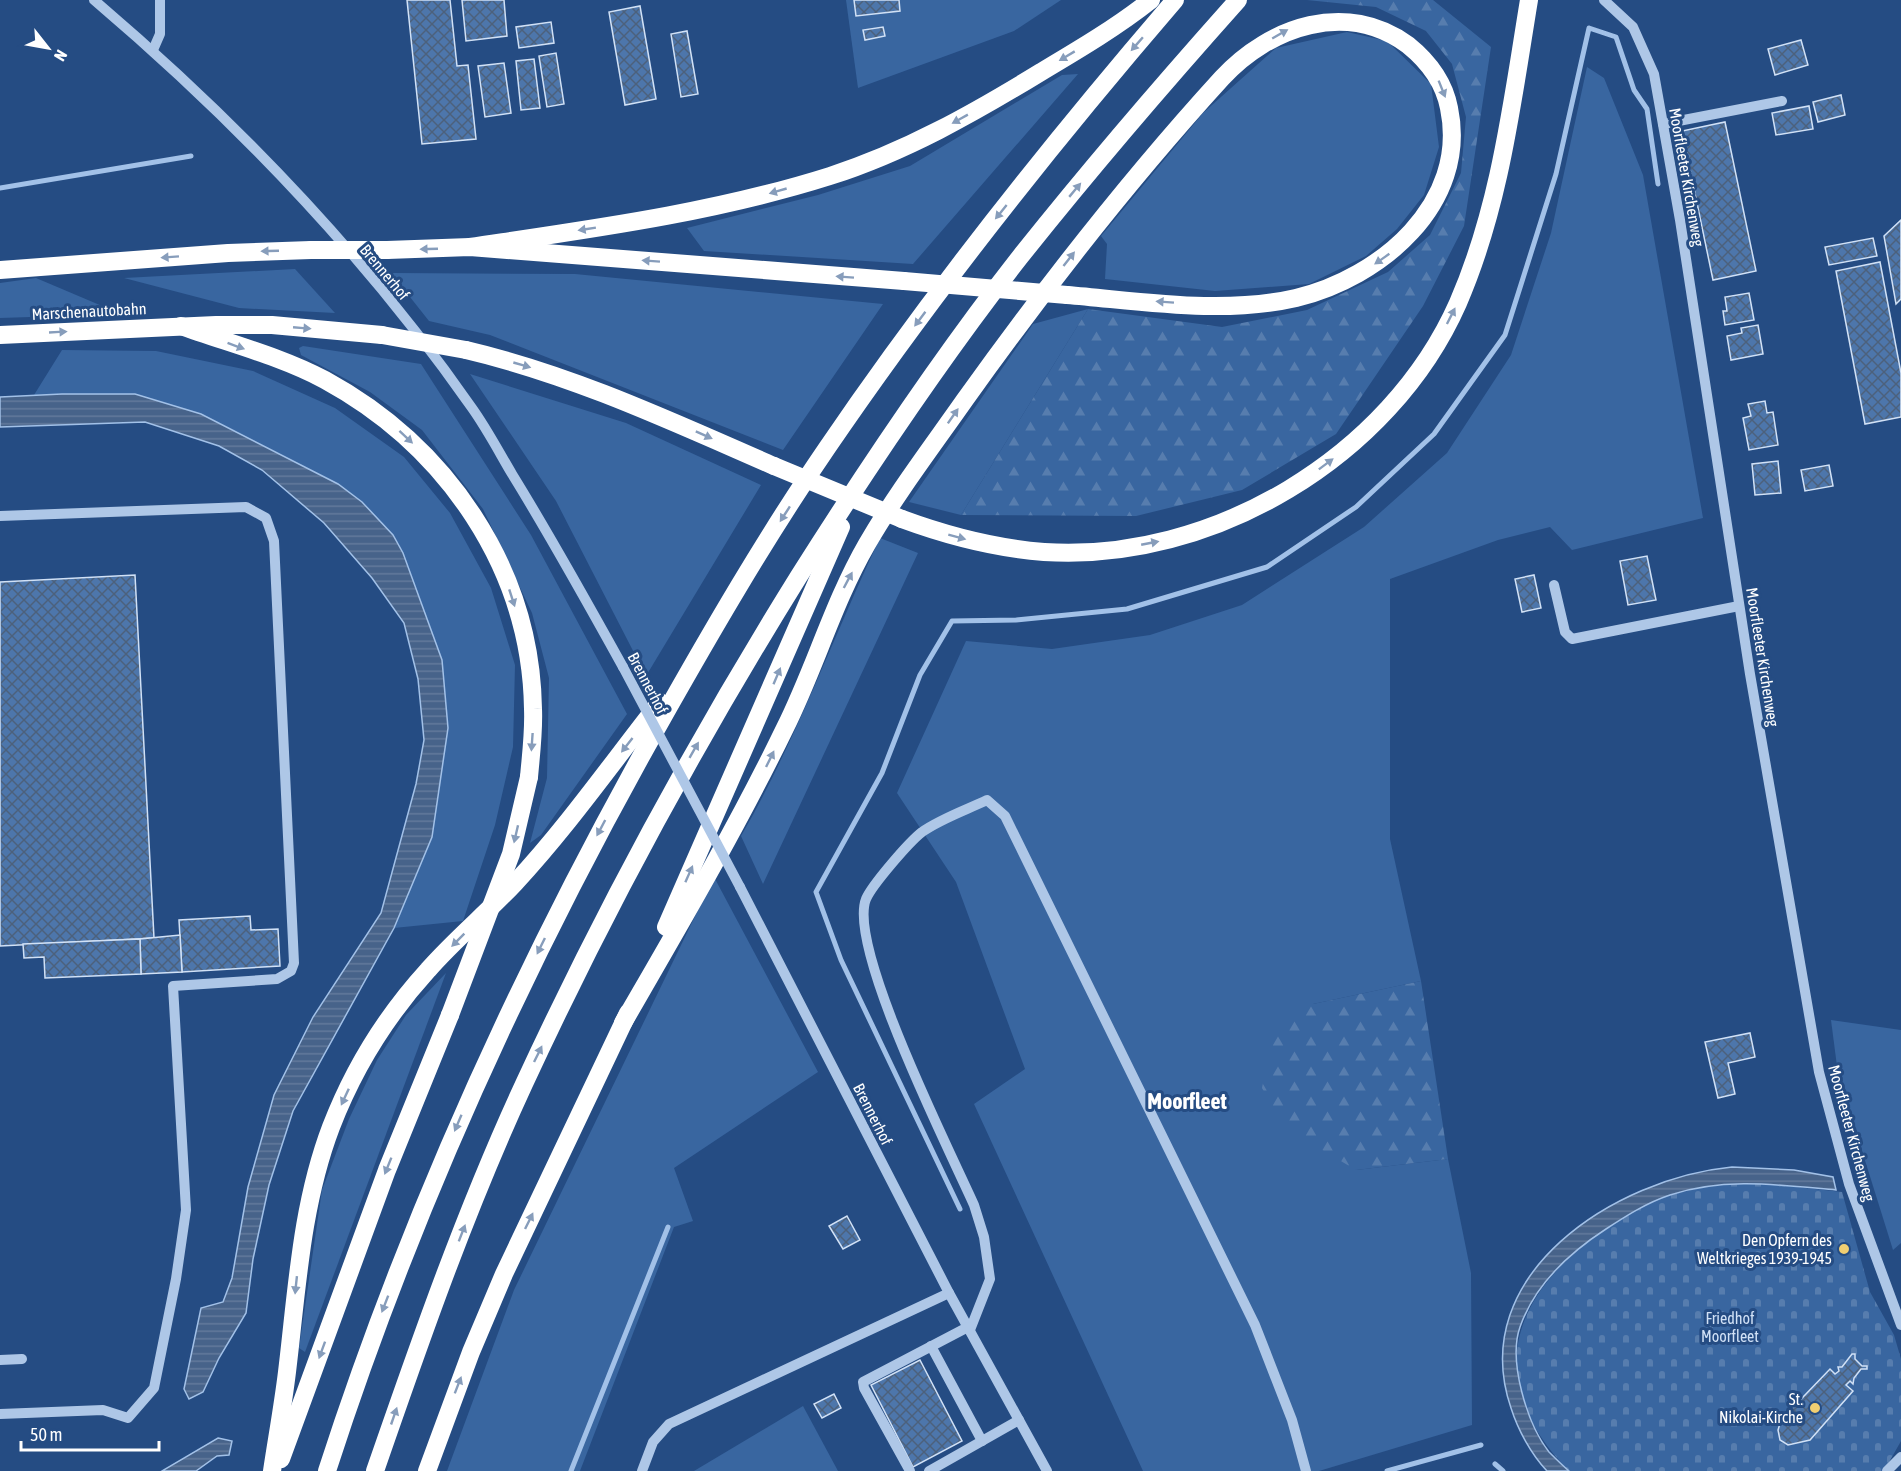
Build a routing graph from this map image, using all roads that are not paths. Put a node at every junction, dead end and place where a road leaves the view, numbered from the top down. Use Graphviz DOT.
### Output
graph roads {
  1 [pos="94,0"];
  2 [pos="160,0"];
  3 [pos="1151,0"];
  4 [pos="1175,0"];
  5 [pos="1238,0"];
  6 [pos="1604,0"];
  7 [pos="1528,5"];
  8 [pos="153,50"];
  9 [pos="1782,101"];
  10 [pos="1663,124"];
  11 [pos="470,247"];
  12 [pos="0,270"];
  13 [pos="181,326"];
  14 [pos="0,335"];
  15 [pos="864,473"];
  16 [pos="0,516"];
  17 [pos="1554,585"];
  18 [pos="1739,606"];
  19 [pos="701,649"];
  20 [pos="623,1023"];
  21 [pos="949,1293"];
  22 [pos="1901,1325"];
  23 [pos="969,1329"];
  24 [pos="932,1346"];
  25 [pos="22,1359"];
  26 [pos="0,1360"];
  27 [pos="0,1414"];
  28 [pos="1019,1420"];
  29 [pos="439,1440"];
  30 [pos="982,1441"];
  31 [pos="1901,1457"];
  32 [pos="272,1471"];
  33 [pos="277,1471"];
  34 [pos="327,1471"];
  35 [pos="375,1471"];
  36 [pos="427,1471"];
  37 [pos="431,1471"];
  38 [pos="642,1471"];
  39 [pos="910,1471"];
  40 [pos="929,1471"];
  41 [pos="1047,1471"];
  42 [pos="1306,1471"];
  43 [pos="1887,1471"];
  1 -- 8 [label="street, Brennerhof"];
  2 -- 8 [label="street"];
  3 -- 11 [label="highway, one-way"];
  4 -- 19 [label="highway, one-way"];
  15 -- 5 [label="highway, one-way"];
  6 -- 10 [label="street, Moorfleeter Kirchenweg"];
  13 -- 7 [label="highway, Marschenautobahn, one-way, bridge"];
  8 -- 21 [label="street, Brennerhof, bridge"];
  9 -- 10 [label="street"];
  10 -- 18 [label="street, Moorfleeter Kirchenweg"];
  11 -- 12 [label="highway, one-way, bridge"];
  20 -- 11 [label="highway, one-way, bridge"];
  14 -- 13 [label="highway, Marschenautobahn, one-way"];
  13 -- 33 [label="highway, one-way, bridge"];
  20 -- 15 [label="highway, one-way"];
  35 -- 15 [label="highway, one-way"];
  16 -- 27 [label="street"];
  17 -- 18 [label="street"];
  18 -- 22 [label="street, Moorfleeter Kirchenweg"];
  19 -- 32 [label="highway, one-way"];
  19 -- 34 [label="highway, one-way"];
  29 -- 20 [label="highway, one-way"];
  21 -- 23 [label="street, Brennerhof"];
  21 -- 38 [label="street"];
  23 -- 24 [label="street"];
  23 -- 28 [label="street, Brennerhof"];
  23 -- 42 [label="street"];
  24 -- 30 [label="street"];
  24 -- 39 [label="street"];
  25 -- 26 [label="street"];
  28 -- 30 [label="street"];
  28 -- 41 [label="street, Brennerhof"];
  29 -- 36 [label="highway"];
  29 -- 37 [label="highway"];
  30 -- 40 [label="street"];
  31 -- 43 [label="street"];
}
